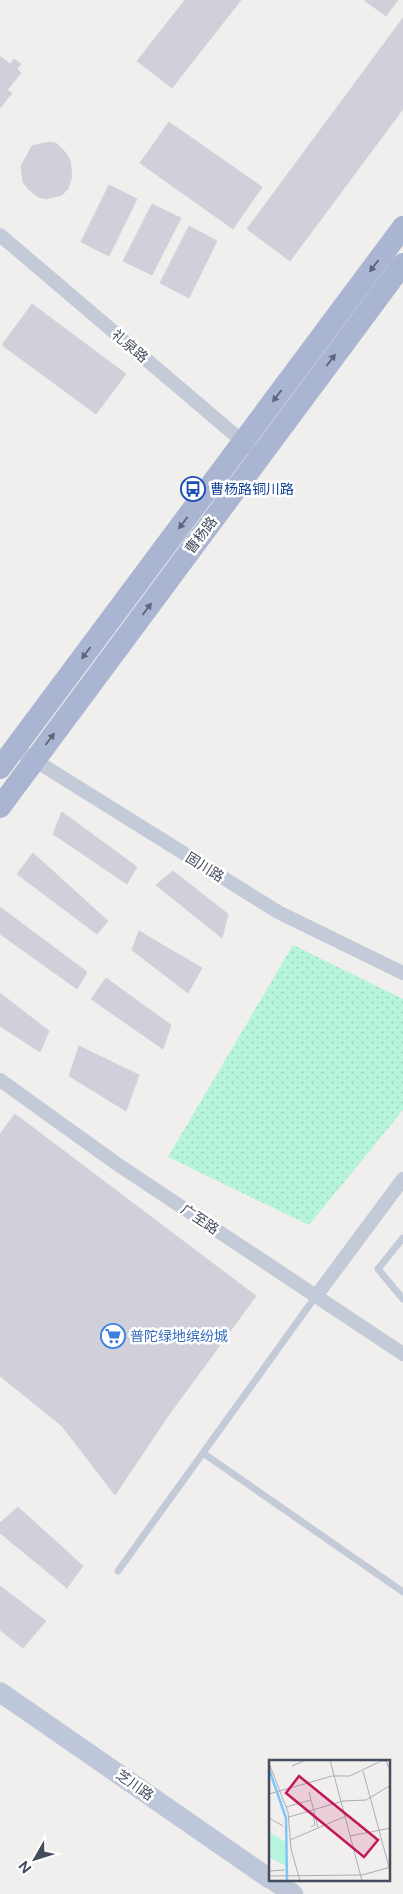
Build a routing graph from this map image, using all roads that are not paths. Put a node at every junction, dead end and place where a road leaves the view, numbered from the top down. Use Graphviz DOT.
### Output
graph roads {
  1 [pos="403,227"];
  2 [pos="0,235"];
  3 [pos="403,264"];
  4 [pos="252,449"];
  5 [pos="15,748"];
  6 [pos="34,760"];
  7 [pos="0,768"];
  8 [pos="0,807"];
  9 [pos="403,973"];
  10 [pos="0,1080"];
  11 [pos="403,1179"];
  12 [pos="403,1238"];
  13 [pos="316,1296"];
  14 [pos="403,1298"];
  15 [pos="403,1354"];
  16 [pos="203,1453"];
  17 [pos="118,1571"];
  18 [pos="403,1592"];
  19 [pos="0,1692"];
  20 [pos="269,1877"];
  21 [pos="276,1882"];
  22 [pos="293,1894"];
  1 -- 4 [label="main road, 曹杨路, one-way"];
  2 -- 4 [label="street, 礼泉路"];
  4 -- 3 [label="main road, 曹杨路, one-way"];
  4 -- 5 [label="main road, 曹杨路, one-way"];
  6 -- 4 [label="main road, 曹杨路, one-way"];
  5 -- 6 [label="street, 固川路"];
  5 -- 7 [label="main road, 曹杨路"];
  6 -- 8 [label="main road, 曹杨路"];
  6 -- 9 [label="street, 固川路"];
  10 -- 13 [label="street, 广至路"];
  11 -- 13 [label="street"];
  12 -- 14 [label="lane"];
  13 -- 15 [label="street, 广至路"];
  13 -- 16 [label="lane"];
  16 -- 17 [label="lane"];
  16 -- 18 [label="lane"];
  19 -- 20 [label="street, 芝川路"];
  21 -- 22 [label="street, 芝川路"];
}
